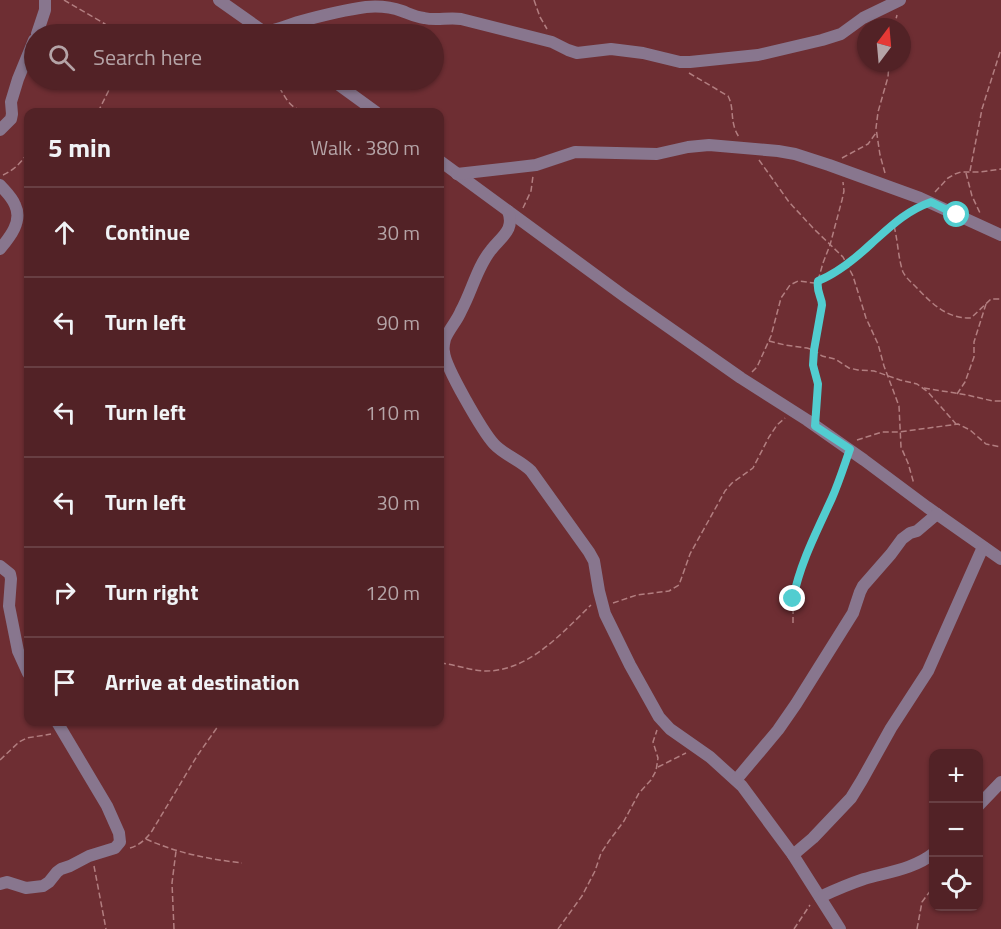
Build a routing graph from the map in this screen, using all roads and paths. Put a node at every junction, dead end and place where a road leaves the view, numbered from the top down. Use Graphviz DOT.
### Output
graph roads {
  1 [pos="45,0"];
  2 [pos="64,0"];
  3 [pos="219,0"];
  4 [pos="534,0"];
  5 [pos="900,0"];
  6 [pos="40,24"];
  7 [pos="105,24"];
  8 [pos="252,24"];
  9 [pos="294,24"];
  10 [pos="557,44"];
  11 [pos="1001,49"];
  12 [pos="24,64"];
  13 [pos="685,71"];
  14 [pos="888,72"];
  15 [pos="109,90"];
  16 [pos="281,90"];
  17 [pos="346,90"];
  18 [pos="100,108"];
  19 [pos="294,108"];
  20 [pos="370,108"];
  21 [pos="0,130"];
  22 [pos="877,132"];
  23 [pos="749,149"];
  24 [pos="24,157"];
  25 [pos="444,164"];
  26 [pos="532,166"];
  27 [pos="837,168"];
  28 [pos="1001,169"];
  29 [pos="970,171"];
  30 [pos="965,172"];
  31 [pos="457,174"];
  32 [pos="0,176"];
  33 [pos="0,185"];
  34 [pos="890,187"];
  35 [pos="929,202"];
  36 [pos="513,215"];
  37 [pos="1001,223"];
  38 [pos="893,225"];
  39 [pos="983,226"];
  40 [pos="1001,235"];
  41 [pos="830,245"];
  42 [pos="0,249"];
  43 [pos="847,264"];
  44 [pos="818,281"];
  45 [pos="1001,299"];
  46 [pos="986,303"];
  47 [pos="768,341"];
  48 [pos="814,350"];
  49 [pos="887,376"];
  50 [pos="741,378"];
  51 [pos="923,388"];
  52 [pos="957,394"];
  53 [pos="1001,401"];
  54 [pos="790,409"];
  55 [pos="956,424"];
  56 [pos="815,426"];
  57 [pos="899,432"];
  58 [pos="853,445"];
  59 [pos="1001,447"];
  60 [pos="916,499"];
  61 [pos="937,514"];
  62 [pos="983,547"];
  63 [pos="1001,559"];
  64 [pos="0,566"];
  65 [pos="601,601"];
  66 [pos="793,623"];
  67 [pos="24,664"];
  68 [pos="444,664"];
  69 [pos="659,717"];
  70 [pos="218,726"];
  71 [pos="60,727"];
  72 [pos="698,748"];
  73 [pos="0,760"];
  74 [pos="657,768"];
  75 [pos="736,780"];
  76 [pos="1001,782"];
  77 [pos="981,803"];
  78 [pos="146,839"];
  79 [pos="118,845"];
  80 [pos="176,850"];
  81 [pos="96,853"];
  82 [pos="793,855"];
  83 [pos="929,856"];
  84 [pos="242,863"];
  85 [pos="0,884"];
  86 [pos="929,892"];
  87 [pos="819,895"];
  88 [pos="105,929"];
  89 [pos="174,929"];
  90 [pos="558,929"];
  91 [pos="794,929"];
  92 [pos="840,929"];
  93 [pos="917,929"];
  1 -- 6 [label="street"];
  2 -- 7 [label="path"];
  3 -- 8 [label="street"];
  4 -- 10 [label="path"];
  5 -- 10 [label="street"];
  9 -- 10 [label="street"];
  11 -- 29 [label="path"];
  12 -- 21 [label="street"];
  13 -- 23 [label="path"];
  14 -- 22 [label="path"];
  15 -- 18 [label="path"];
  16 -- 19 [label="path"];
  17 -- 20 [label="street"];
  22 -- 27 [label="path"];
  22 -- 34 [label="path"];
  23 -- 26 [label="street"];
  23 -- 27 [label="street"];
  23 -- 41 [label="path"];
  24 -- 32 [label="path"];
  25 -- 31 [label="street"];
  26 -- 31 [label="street"];
  26 -- 36 [label="path"];
  27 -- 34 [label="street"];
  27 -- 41 [label="path"];
  28 -- 29 [label="path"];
  29 -- 30 [label="path"];
  30 -- 35 [label="path"];
  30 -- 39 [label="path"];
  31 -- 36 [label="street"];
  33 -- 42 [label="street"];
  34 -- 35 [label="street"];
  35 -- 38 [label="path"];
  35 -- 39 [label="street"];
  36 -- 50 [label="street"];
  36 -- 65 [label="street"];
  37 -- 39 [label="street"];
  38 -- 43 [label="path"];
  38 -- 46 [label="path"];
  39 -- 40 [label="street"];
  41 -- 43 [label="path"];
  41 -- 44 [label="path"];
  43 -- 44 [label="path"];
  43 -- 49 [label="path"];
  44 -- 47 [label="path"];
  44 -- 48 [label="path"];
  45 -- 46 [label="path"];
  46 -- 52 [label="path"];
  47 -- 48 [label="path"];
  47 -- 50 [label="path"];
  48 -- 49 [label="path"];
  48 -- 56 [label="path"];
  49 -- 51 [label="path"];
  49 -- 57 [label="path"];
  50 -- 54 [label="street"];
  51 -- 52 [label="path"];
  51 -- 55 [label="path"];
  52 -- 53 [label="path"];
  54 -- 56 [label="street"];
  54 -- 65 [label="path"];
  55 -- 57 [label="path"];
  55 -- 59 [label="path"];
  56 -- 58 [label="street"];
  57 -- 58 [label="path"];
  57 -- 60 [label="path"];
  58 -- 60 [label="street"];
  58 -- 66 [label="path"];
  60 -- 61 [label="street"];
  61 -- 62 [label="street"];
  61 -- 75 [label="street"];
  62 -- 63 [label="street"];
  62 -- 82 [label="street"];
  64 -- 67 [label="street"];
  65 -- 68 [label="path"];
  65 -- 69 [label="street"];
  69 -- 72 [label="street"];
  69 -- 74 [label="path"];
  70 -- 78 [label="path"];
  71 -- 73 [label="path"];
  71 -- 79 [label="street"];
  72 -- 74 [label="path"];
  72 -- 75 [label="street"];
  74 -- 90 [label="path"];
  75 -- 82 [label="street"];
  76 -- 77 [label="street"];
  78 -- 79 [label="path"];
  78 -- 80 [label="path"];
  79 -- 81 [label="street"];
  80 -- 84 [label="path"];
  80 -- 89 [label="path"];
  81 -- 85 [label="street"];
  81 -- 88 [label="path"];
  82 -- 87 [label="street"];
  83 -- 87 [label="street"];
  86 -- 93 [label="path"];
  87 -- 91 [label="path"];
  87 -- 92 [label="street"];
}
